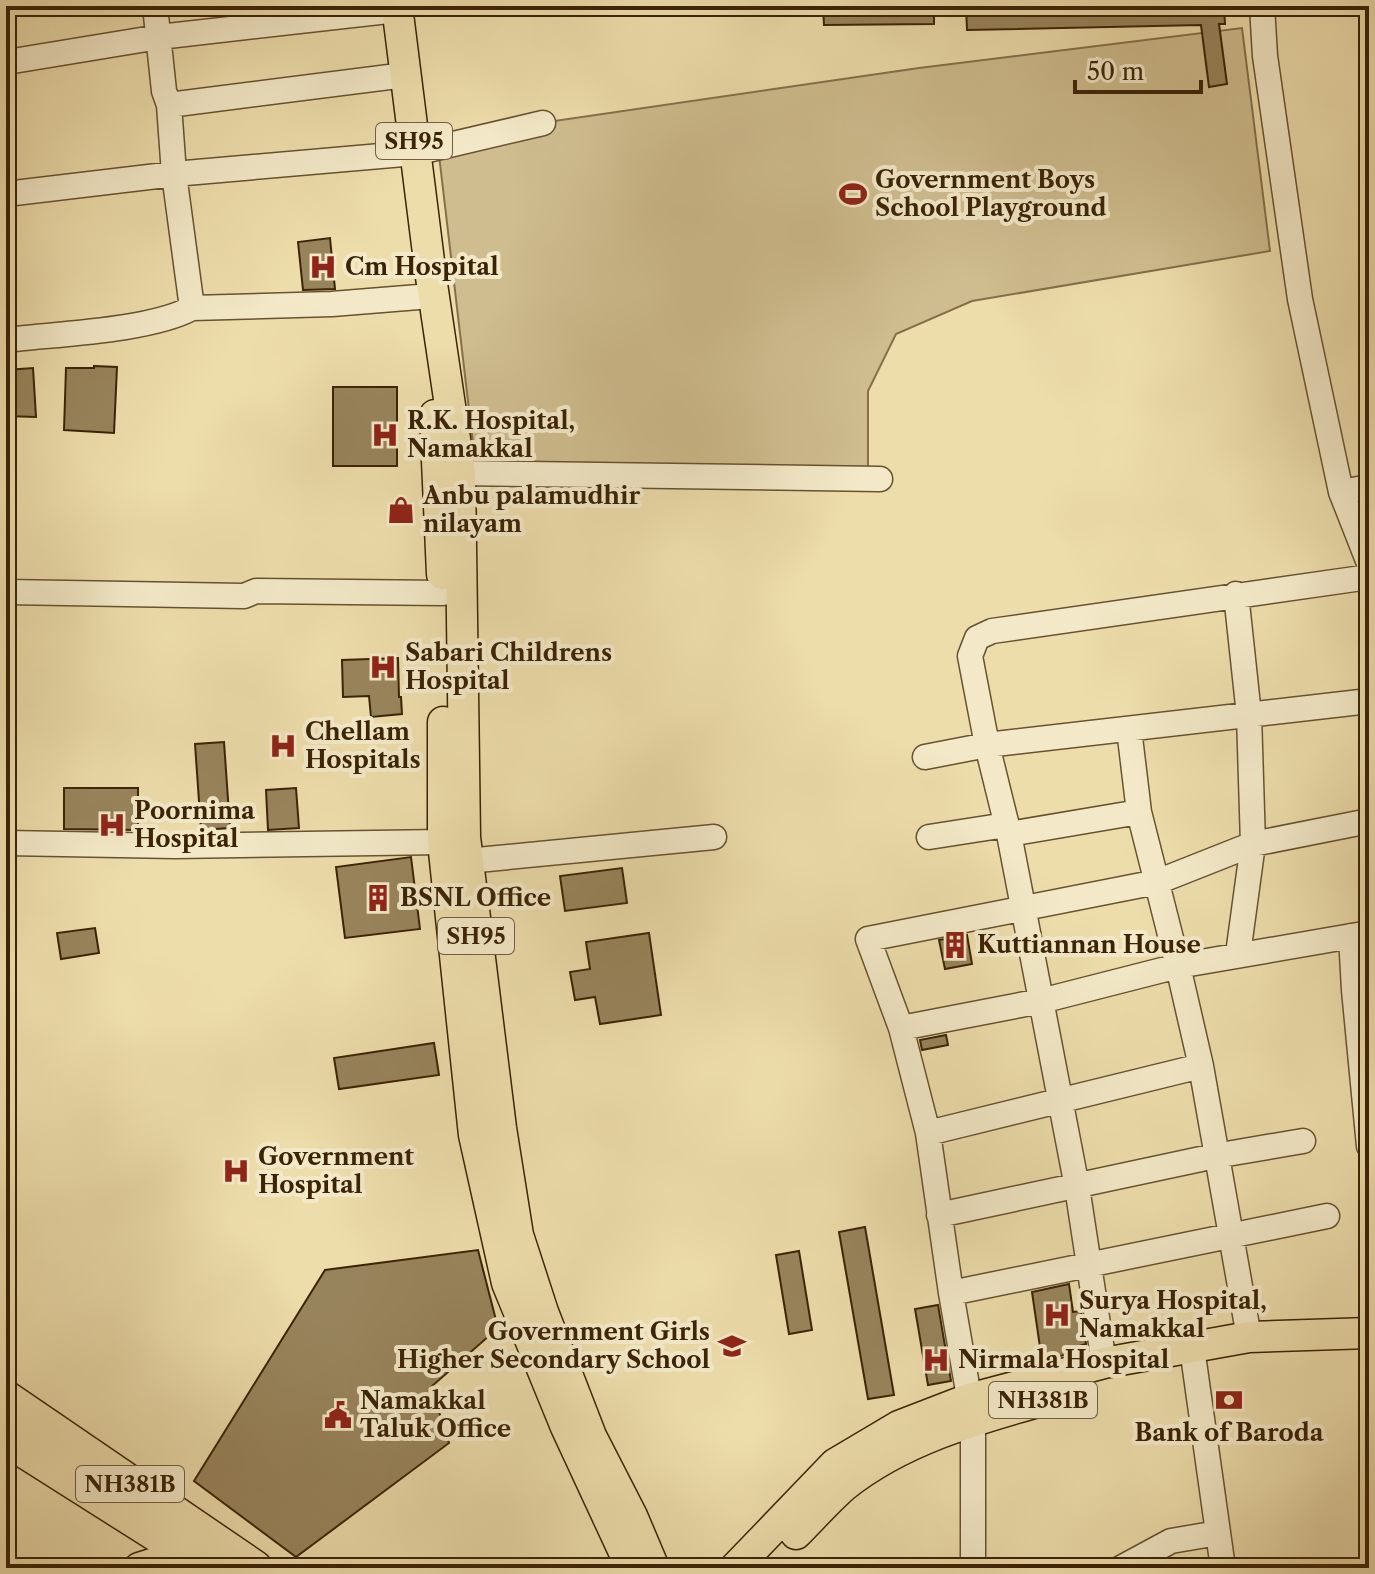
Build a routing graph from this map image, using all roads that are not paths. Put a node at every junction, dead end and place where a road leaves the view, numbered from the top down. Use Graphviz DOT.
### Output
graph roads {
  1 [pos="155,6"];
  2 [pos="1262,6"];
  3 [pos="397,8"];
  4 [pos="159,37"];
  5 [pos="13,61"];
  6 [pos="405,75"];
  7 [pos="169,105"];
  8 [pos="543,123"];
  9 [pos="415,153"];
  10 [pos="174,174"];
  11 [pos="6,194"];
  12 [pos="431,286"];
  13 [pos="192,308"];
  14 [pos="6,340"];
  15 [pos="460,473"];
  16 [pos="880,479"];
  17 [pos="1369,487"];
  18 [pos="1341,492"];
  19 [pos="1369,563"];
  20 [pos="1369,577"];
  21 [pos="6,592"];
  22 [pos="443,593"];
  23 [pos="1236,594"];
  24 [pos="1369,701"];
  25 [pos="1249,715"];
  26 [pos="1129,729"];
  27 [pos="987,745"];
  28 [pos="925,757"];
  29 [pos="1139,812"];
  30 [pos="1369,821"];
  31 [pos="1007,829"];
  32 [pos="714,837"];
  33 [pos="929,837"];
  34 [pos="6,843"];
  35 [pos="1253,844"];
  36 [pos="458,847"];
  37 [pos="1157,882"];
  38 [pos="1021,908"];
  39 [pos="1360,934"];
  40 [pos="1238,954"];
  41 [pos="1178,966"];
  42 [pos="1361,989"];
  43 [pos="1041,1001"];
  44 [pos="901,1028"];
  45 [pos="1201,1066"];
  46 [pos="1061,1101"];
  47 [pos="928,1133"];
  48 [pos="1303,1141"];
  49 [pos="1369,1146"];
  50 [pos="1215,1156"];
  51 [pos="1077,1187"];
  52 [pos="939,1215"];
  53 [pos="1327,1216"];
  54 [pos="1230,1236"];
  55 [pos="1089,1264"];
  56 [pos="951,1293"];
  57 [pos="1369,1333"];
  58 [pos="1249,1337"];
  59 [pos="1369,1350"];
  60 [pos="1194,1362"];
  61 [pos="1104,1363"];
  62 [pos="6,1398"];
  63 [pos="971,1410"];
  64 [pos="6,1439"];
  65 [pos="1218,1533"];
  66 [pos="204,1555"];
  67 [pos="139,1568"];
  68 [pos="255,1568"];
  69 [pos="629,1568"];
  70 [pos="654,1568"];
  71 [pos="735,1568"];
  72 [pos="764,1568"];
  73 [pos="973,1568"];
  74 [pos="1121,1568"];
  75 [pos="1223,1568"];
  1 -- 4 [label="street"];
  2 -- 18 [label="street"];
  3 -- 4 [label="street"];
  3 -- 6 [label="main road, SH95"];
  4 -- 5 [label="street"];
  4 -- 7 [label="street"];
  6 -- 7 [label="street"];
  6 -- 9 [label="main road, SH95"];
  7 -- 10 [label="street"];
  8 -- 9 [label="street"];
  9 -- 10 [label="street"];
  9 -- 12 [label="main road, SH95"];
  10 -- 11 [label="street"];
  10 -- 13 [label="street"];
  12 -- 13 [label="street"];
  12 -- 15 [label="main road, SH95"];
  12 -- 22 [label="main road, SH95"];
  13 -- 14 [label="street"];
  15 -- 16 [label="street"];
  15 -- 36 [label="main road, SH95"];
  17 -- 18 [label="street"];
  18 -- 19 [label="street"];
  20 -- 23 [label="street"];
  21 -- 22 [label="street"];
  22 -- 36 [label="main road, SH95"];
  23 -- 25 [label="street"];
  23 -- 27 [label="street"];
  24 -- 25 [label="street"];
  25 -- 26 [label="street"];
  25 -- 35 [label="street"];
  26 -- 27 [label="street"];
  26 -- 29 [label="street"];
  27 -- 28 [label="street"];
  27 -- 31 [label="street"];
  29 -- 31 [label="street"];
  29 -- 37 [label="street"];
  30 -- 35 [label="street"];
  31 -- 33 [label="street"];
  31 -- 38 [label="street"];
  32 -- 36 [label="street"];
  34 -- 36 [label="street"];
  35 -- 37 [label="street"];
  35 -- 40 [label="street"];
  36 -- 69 [label="main road, SH95"];
  36 -- 70 [label="main road, SH95"];
  37 -- 38 [label="street"];
  37 -- 41 [label="street"];
  38 -- 43 [label="street"];
  38 -- 44 [label="street"];
  39 -- 40 [label="street"];
  39 -- 42 [label="street"];
  40 -- 41 [label="street"];
  41 -- 43 [label="street"];
  41 -- 45 [label="street"];
  42 -- 49 [label="street"];
  43 -- 44 [label="street"];
  43 -- 46 [label="street"];
  44 -- 47 [label="street"];
  45 -- 46 [label="street"];
  45 -- 50 [label="street"];
  46 -- 47 [label="street"];
  46 -- 51 [label="street"];
  47 -- 52 [label="street"];
  48 -- 50 [label="street"];
  50 -- 51 [label="street"];
  50 -- 54 [label="street"];
  51 -- 52 [label="street"];
  51 -- 55 [label="street"];
  52 -- 56 [label="street"];
  53 -- 54 [label="street"];
  54 -- 55 [label="street"];
  54 -- 58 [label="street"];
  55 -- 56 [label="street"];
  55 -- 61 [label="street"];
  56 -- 63 [label="street"];
  57 -- 58 [label="main road"];
  58 -- 61 [label="main road"];
  59 -- 60 [label="main road, NH381B"];
  60 -- 63 [label="main road, NH381B"];
  60 -- 65 [label="street"];
  61 -- 63 [label="main road"];
  62 -- 66 [label="highway, NH381B"];
  63 -- 71 [label="main road"];
  63 -- 72 [label="main road, NH381B"];
  63 -- 73 [label="street"];
  64 -- 66 [label="highway, NH381B"];
  65 -- 74 [label="street"];
  65 -- 75 [label="street"];
  66 -- 67 [label="main road"];
  66 -- 68 [label="highway, NH381B"];
}
